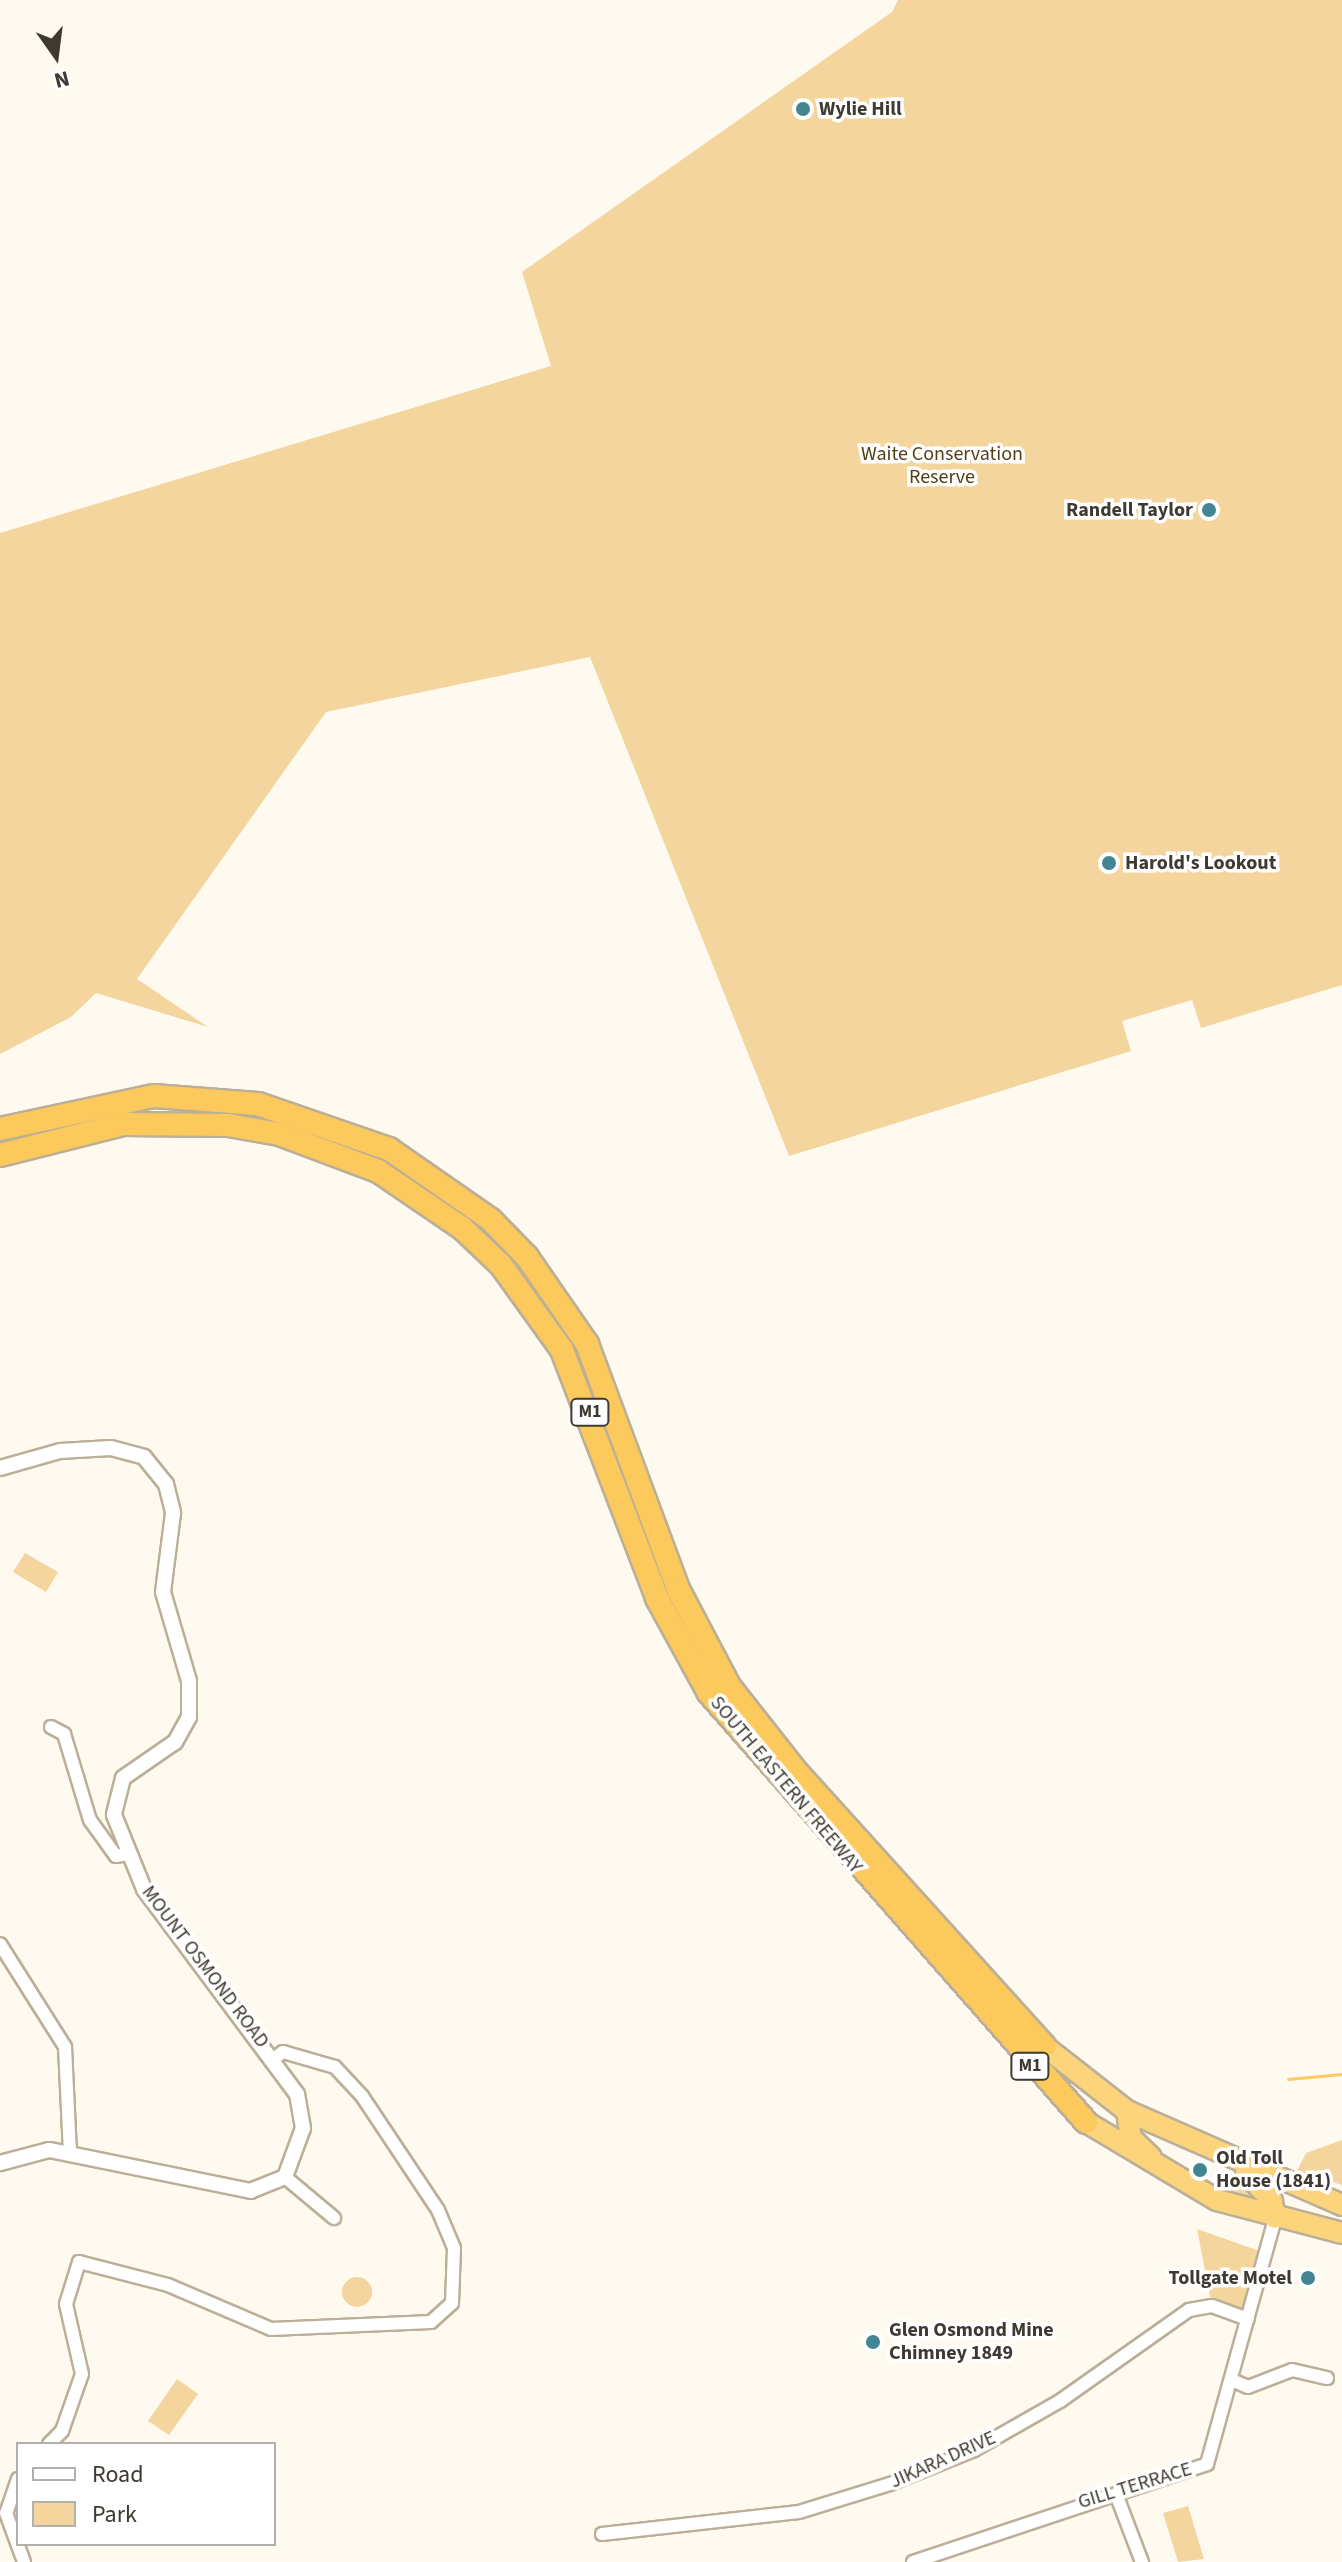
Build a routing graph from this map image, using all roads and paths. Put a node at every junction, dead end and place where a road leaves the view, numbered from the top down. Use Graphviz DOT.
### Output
graph roads {
  1 [pos="0,1129"];
  2 [pos="0,1155"];
  3 [pos="0,1468"];
  4 [pos="51,1727"];
  5 [pos="127,1854"];
  6 [pos="0,1944"];
  7 [pos="1044,2046"];
  8 [pos="273,2059"];
  9 [pos="1127,2111"];
  10 [pos="1086,2122"];
  11 [pos="70,2153"];
  12 [pos="0,2163"];
  13 [pos="1237,2165"];
  14 [pos="285,2177"];
  15 [pos="1185,2185"];
  16 [pos="1320,2197"];
  17 [pos="1342,2205"];
  18 [pos="334,2218"];
  19 [pos="1275,2218"];
  20 [pos="1342,2233"];
  21 [pos="1248,2319"];
  22 [pos="1327,2378"];
  23 [pos="1234,2381"];
  24 [pos="51,2442"];
  25 [pos="16,2485"];
  26 [pos="1116,2494"];
  27 [pos="602,2534"];
  28 [pos="16,2540"];
  29 [pos="913,2562"];
  30 [pos="1142,2562"];
  1 -- 7 [label="highway, SOUTH EASTERN FREEWAY / M1"];
  2 -- 10 [label="highway, SOUTH EASTERN FREEWAY / M1"];
  3 -- 5 [label="street, MOUNT OSMOND ROAD"];
  4 -- 5 [label="street"];
  5 -- 8 [label="street, MOUNT OSMOND ROAD"];
  6 -- 11 [label="street"];
  7 -- 9 [label="highway, SOUTH EASTERN FREEWAY / M1"];
  8 -- 14 [label="street, MOUNT OSMOND ROAD"];
  8 -- 24 [label="street"];
  9 -- 13 [label="highway, M1"];
  9 -- 15 [label="highway"];
  10 -- 15 [label="highway, SOUTH EASTERN FREEWAY / M1"];
  11 -- 12 [label="street"];
  11 -- 14 [label="street"];
  13 -- 16 [label="highway, M1"];
  13 -- 19 [label="highway"];
  14 -- 18 [label="street"];
  15 -- 19 [label="highway, M1"];
  16 -- 17 [label="highway, M1"];
  16 -- 19 [label="highway"];
  19 -- 20 [label="highway, M1"];
  19 -- 21 [label="street, GILL TERRACE"];
  21 -- 23 [label="street, GILL TERRACE"];
  21 -- 27 [label="street, JIKARA DRIVE"];
  22 -- 23 [label="street"];
  23 -- 26 [label="street, GILL TERRACE"];
  25 -- 28 [label="street"];
  26 -- 29 [label="street, GILL TERRACE"];
  26 -- 30 [label="street"];
}
